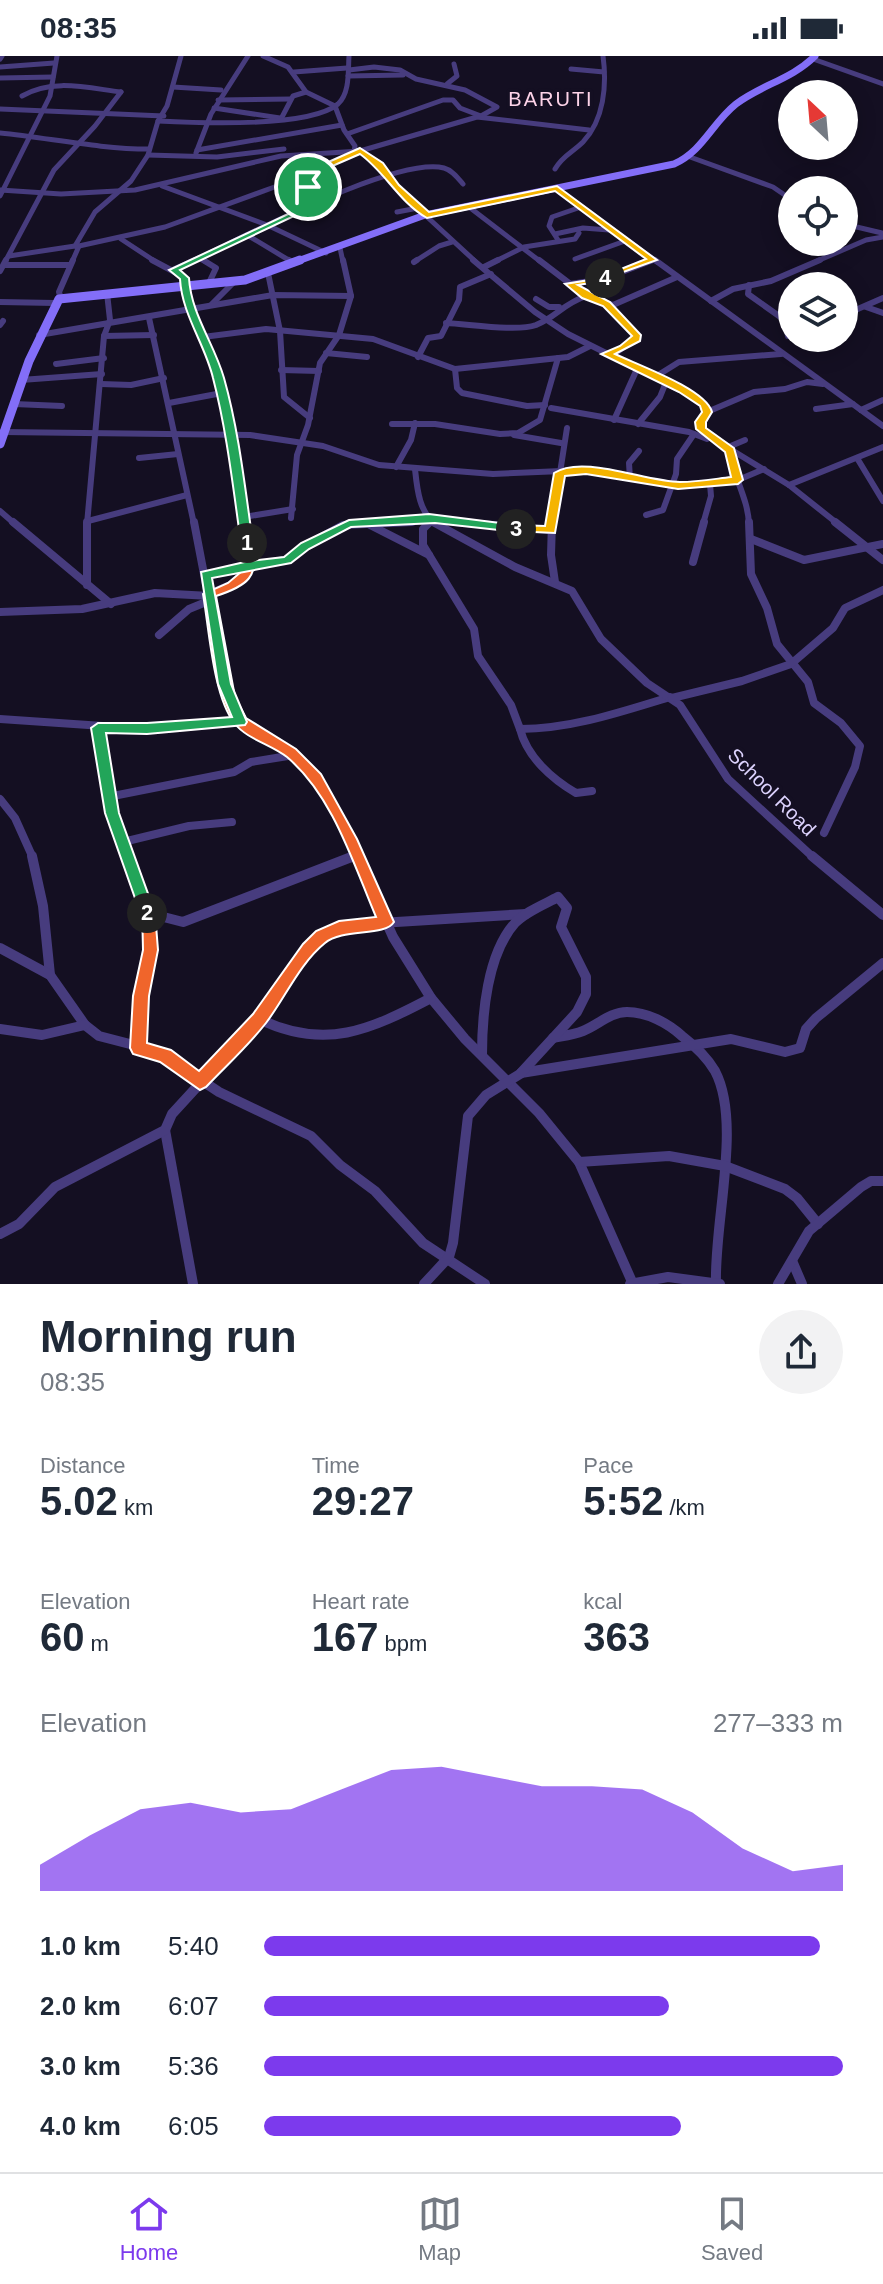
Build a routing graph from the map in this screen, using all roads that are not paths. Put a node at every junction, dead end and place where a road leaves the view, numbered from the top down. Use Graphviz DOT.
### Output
graph roads {
  1 [pos="181,56"];
  2 [pos="248,56"];
  3 [pos="264,56"];
  4 [pos="349,56"];
  5 [pos="602,56"];
  6 [pos="814,57"];
  7 [pos="56,58"];
  8 [pos="454,64"];
  9 [pos="0,67"];
  10 [pos="571,69"];
  11 [pos="348,71"];
  12 [pos="294,72"];
  13 [pos="604,72"];
  14 [pos="53,77"];
  15 [pos="0,78"];
  16 [pos="416,79"];
  17 [pos="447,84"];
  18 [pos="883,84"];
  19 [pos="52,86"];
  20 [pos="426,86"];
  21 [pos="173,87"];
  22 [pos="221,90"];
  23 [pos="306,92"];
  24 [pos="22,96"];
  25 [pos="291,99"];
  26 [pos="218,100"];
  27 [pos="335,106"];
  28 [pos="214,108"];
  29 [pos="0,109"];
  30 [pos="45,109"];
  31 [pos="106,112"];
  32 [pos="164,116"];
  33 [pos="482,116"];
  34 [pos="281,118"];
  35 [pos="158,121"];
  36 [pos="205,124"];
  37 [pos="342,125"];
  38 [pos="589,130"];
  39 [pos="0,133"];
  40 [pos="347,134"];
  41 [pos="29,136"];
  42 [pos="81,143"];
  43 [pos="284,149"];
  44 [pos="197,150"];
  45 [pos="357,151"];
  46 [pos="149,152"];
  47 [pos="193,157"];
  48 [pos="690,157"];
  49 [pos="555,169"];
  50 [pos="388,176"];
  51 [pos="294,179"];
  52 [pos="463,184"];
  53 [pos="162,185"];
  54 [pos="557,189"];
  55 [pos="778,190"];
  56 [pos="120,191"];
  57 [pos="1,192"];
  58 [pos="40,193"];
  59 [pos="326,199"];
  60 [pos="218,207"];
  61 [pos="469,207"];
  62 [pos="581,207"];
  63 [pos="418,208"];
  64 [pos="397,212"];
  65 [pos="426,215"];
  66 [pos="267,225"];
  67 [pos="858,229"];
  68 [pos="610,230"];
  69 [pos="579,233"];
  70 [pos="247,235"];
  71 [pos="557,237"];
  72 [pos="882,237"];
  73 [pos="121,239"];
  74 [pos="625,241"];
  75 [pos="452,242"];
  76 [pos="77,246"];
  77 [pos="524,247"];
  78 [pos="340,248"];
  79 [pos="326,253"];
  80 [pos="9,256"];
  81 [pos="200,258"];
  82 [pos="575,259"];
  83 [pos="653,260"];
  84 [pos="414,262"];
  85 [pos="295,264"];
  86 [pos="69,265"];
  87 [pos="484,267"];
  88 [pos="2,268"];
  89 [pos="173,270"];
  90 [pos="268,273"];
  91 [pos="491,274"];
  92 [pos="677,277"];
  93 [pos="234,282"];
  94 [pos="570,284"];
  95 [pos="208,285"];
  96 [pos="749,285"];
  97 [pos="183,287"];
  98 [pos="107,293"];
  99 [pos="274,295"];
  100 [pos="351,296"];
  101 [pos="586,296"];
  102 [pos="883,298"];
  103 [pos="536,299"];
  104 [pos="58,301"];
  105 [pos="711,301"];
  106 [pos="0,302"];
  107 [pos="607,304"];
  108 [pos="211,305"];
  109 [pos="560,307"];
  110 [pos="866,307"];
  111 [pos="190,309"];
  112 [pos="858,310"];
  113 [pos="883,313"];
  114 [pos="778,315"];
  115 [pos="149,318"];
  116 [pos="548,320"];
  117 [pos="446,323"];
  118 [pos="108,326"];
  119 [pos="280,331"];
  120 [pos="39,335"];
  121 [pos="154,335"];
  122 [pos="339,335"];
  123 [pos="104,336"];
  124 [pos="203,337"];
  125 [pos="778,341"];
  126 [pos="769,344"];
  127 [pos="590,346"];
  128 [pos="326,353"];
  129 [pos="782,353"];
  130 [pos="606,354"];
  131 [pos="367,357"];
  132 [pos="418,357"];
  133 [pos="104,358"];
  134 [pos="558,358"];
  135 [pos="56,364"];
  136 [pos="455,369"];
  137 [pos="637,369"];
  138 [pos="281,370"];
  139 [pos="319,371"];
  140 [pos="102,374"];
  141 [pos="655,377"];
  142 [pos="164,378"];
  143 [pos="21,380"];
  144 [pos="666,382"];
  145 [pos="101,384"];
  146 [pos="823,384"];
  147 [pos="222,393"];
  148 [pos="883,400"];
  149 [pos="169,403"];
  150 [pos="14,404"];
  151 [pos="853,404"];
  152 [pos="62,406"];
  153 [pos="548,406"];
  154 [pos="816,409"];
  155 [pos="861,410"];
  156 [pos="707,412"];
  157 [pos="310,418"];
  158 [pos="614,420"];
  159 [pos="415,423"];
  160 [pos="392,424"];
  161 [pos="638,424"];
  162 [pos="883,426"];
  163 [pos="567,428"];
  164 [pos="95,431"];
  165 [pos="2,432"];
  166 [pos="174,432"];
  167 [pos="229,434"];
  168 [pos="694,434"];
  169 [pos="512,435"];
  170 [pos="713,440"];
  171 [pos="745,440"];
  172 [pos="303,442"];
  173 [pos="561,443"];
  174 [pos="0,444"];
  175 [pos="883,447"];
  176 [pos="728,449"];
  177 [pos="639,451"];
  178 [pos="178,454"];
  179 [pos="139,458"];
  180 [pos="857,458"];
  181 [pos="396,467"];
  182 [pos="415,469"];
  183 [pos="764,469"];
  184 [pos="560,473"];
  185 [pos="630,479"];
  186 [pos="738,480"];
  187 [pos="710,484"];
  188 [pos="672,485"];
  189 [pos="789,485"];
  190 [pos="187,495"];
  191 [pos="883,501"];
  192 [pos="0,511"];
  193 [pos="646,515"];
  194 [pos="244,517"];
  195 [pos="430,519"];
  196 [pos="88,521"];
  197 [pos="369,524"];
  198 [pos="550,530"];
  199 [pos="751,539"];
  200 [pos="883,544"];
  201 [pos="867,548"];
  202 [pos="429,555"];
  203 [pos="883,560"];
  204 [pos="693,562"];
  205 [pos="250,565"];
  206 [pos="205,575"];
  207 [pos="555,582"];
  208 [pos="87,585"];
  209 [pos="883,590"];
  210 [pos="210,596"];
  211 [pos="111,604"];
  212 [pos="0,612"];
  213 [pos="159,635"];
  214 [pos="791,664"];
  215 [pos="671,697"];
  216 [pos="0,719"];
  217 [pos="241,722"];
  218 [pos="98,728"];
  219 [pos="520,729"];
  220 [pos="294,755"];
  221 [pos="592,791"];
  222 [pos="108,797"];
  223 [pos="0,799"];
  224 [pos="232,822"];
  225 [pos="824,833"];
  226 [pos="123,842"];
  227 [pos="357,855"];
  228 [pos="148,913"];
  229 [pos="526,914"];
  230 [pos="883,915"];
  231 [pos="386,922"];
  232 [pos="0,948"];
  233 [pos="883,963"];
  234 [pos="50,975"];
  235 [pos="431,998"];
  236 [pos="259,1019"];
  237 [pos="85,1025"];
  238 [pos="0,1029"];
  239 [pos="553,1038"];
  240 [pos="698,1045"];
  241 [pos="138,1048"];
  242 [pos="482,1055"];
  243 [pos="520,1074"];
  244 [pos="200,1082"];
  245 [pos="509,1082"];
  246 [pos="165,1130"];
  247 [pos="579,1162"];
  248 [pos="725,1166"];
  249 [pos="883,1181"];
  250 [pos="818,1224"];
  251 [pos="0,1234"];
  252 [pos="449,1257"];
  253 [pos="793,1263"];
  254 [pos="719,1283"];
  255 [pos="193,1284"];
  256 [pos="424,1284"];
  257 [pos="485,1284"];
  258 [pos="632,1284"];
  259 [pos="778,1284"];
  260 [pos="802,1284"];
  1 -- 21 [label="street"];
  2 -- 22 [label="street"];
  3 -- 12 [label="street"];
  4 -- 11 [label="street"];
  5 -- 13 [label="street"];
  6 -- 18 [label="street"];
  6 -- 48 [label="street"];
  7 -- 9 [label="street"];
  7 -- 14 [label="street"];
  8 -- 17 [label="street"];
  10 -- 13 [label="street"];
  11 -- 12 [label="street"];
  11 -- 16 [label="street"];
  11 -- 27 [label="street"];
  12 -- 23 [label="street"];
  13 -- 38 [label="street"];
  14 -- 15 [label="street"];
  14 -- 19 [label="street"];
  16 -- 17 [label="street"];
  16 -- 20 [label="street"];
  17 -- 33 [label="street"];
  19 -- 24 [label="street"];
  19 -- 30 [label="street"];
  19 -- 31 [label="street"];
  21 -- 22 [label="street"];
  21 -- 32 [label="street"];
  22 -- 26 [label="street"];
  23 -- 25 [label="street"];
  23 -- 27 [label="street"];
  25 -- 26 [label="street"];
  25 -- 34 [label="street"];
  26 -- 28 [label="street"];
  27 -- 34 [label="street"];
  27 -- 37 [label="street"];
  28 -- 34 [label="street"];
  28 -- 36 [label="street"];
  29 -- 30 [label="street"];
  30 -- 31 [label="street"];
  30 -- 41 [label="street"];
  31 -- 32 [label="street"];
  31 -- 42 [label="street"];
  32 -- 35 [label="street"];
  33 -- 38 [label="street"];
  33 -- 40 [label="street"];
  33 -- 45 [label="street"];
  34 -- 36 [label="street"];
  35 -- 36 [label="street"];
  35 -- 46 [label="street"];
  36 -- 44 [label="street"];
  37 -- 40 [label="street"];
  37 -- 44 [label="street"];
  38 -- 49 [label="street"];
  39 -- 41 [label="street"];
  40 -- 45 [label="street"];
  41 -- 42 [label="street"];
  41 -- 57 [label="street"];
  42 -- 46 [label="street"];
  42 -- 58 [label="street"];
  43 -- 47 [label="street"];
  44 -- 47 [label="street"];
  45 -- 50 [label="street"];
  45 -- 51 [label="street"];
  45 -- 53 [label="street"];
  46 -- 47 [label="street"];
  46 -- 56 [label="street"];
  48 -- 54 [label="street"];
  48 -- 55 [label="street"];
  50 -- 52 [label="street"];
  50 -- 59 [label="street"];
  50 -- 63 [label="street"];
  51 -- 59 [label="street"];
  51 -- 60 [label="street"];
  53 -- 56 [label="street"];
  53 -- 60 [label="street"];
  54 -- 61 [label="street"];
  54 -- 62 [label="street"];
  56 -- 58 [label="street"];
  56 -- 76 [label="street"];
  57 -- 58 [label="street"];
  58 -- 80 [label="street"];
  59 -- 66 [label="street"];
  60 -- 66 [label="street"];
  60 -- 73 [label="street"];
  61 -- 65 [label="street"];
  61 -- 77 [label="street"];
  62 -- 68 [label="street"];
  62 -- 71 [label="street"];
  63 -- 64 [label="street"];
  63 -- 65 [label="street"];
  65 -- 75 [label="street"];
  65 -- 78 [label="street"];
  66 -- 70 [label="street"];
  66 -- 79 [label="street"];
  67 -- 72 [label="street"];
  68 -- 71 [label="street"];
  68 -- 74 [label="street"];
  69 -- 71 [label="street"];
  70 -- 81 [label="street"];
  70 -- 85 [label="street"];
  71 -- 77 [label="street"];
  72 -- 96 [label="street"];
  73 -- 76 [label="street"];
  73 -- 89 [label="street"];
  74 -- 82 [label="street"];
  74 -- 83 [label="street"];
  75 -- 84 [label="street"];
  75 -- 87 [label="street"];
  76 -- 80 [label="street"];
  76 -- 86 [label="street"];
  77 -- 87 [label="street"];
  77 -- 94 [label="street"];
  78 -- 79 [label="street"];
  78 -- 100 [label="street"];
  79 -- 85 [label="street"];
  80 -- 88 [label="street"];
  81 -- 89 [label="street"];
  81 -- 95 [label="street"];
  83 -- 92 [label="street"];
  83 -- 94 [label="street"];
  85 -- 90 [label="street"];
  86 -- 88 [label="street"];
  86 -- 104 [label="street"];
  87 -- 91 [label="street"];
  89 -- 97 [label="street"];
  90 -- 93 [label="street"];
  90 -- 99 [label="street"];
  91 -- 116 [label="street"];
  91 -- 117 [label="street"];
  92 -- 105 [label="street"];
  92 -- 107 [label="street"];
  93 -- 95 [label="street"];
  93 -- 108 [label="street"];
  94 -- 101 [label="street"];
  95 -- 97 [label="street"];
  96 -- 105 [label="street"];
  96 -- 114 [label="street"];
  97 -- 98 [label="street"];
  97 -- 111 [label="street"];
  98 -- 104 [label="street"];
  98 -- 118 [label="street"];
  99 -- 100 [label="street"];
  99 -- 108 [label="street"];
  99 -- 119 [label="street"];
  100 -- 122 [label="street"];
  101 -- 107 [label="street"];
  101 -- 109 [label="street"];
  102 -- 110 [label="street"];
  103 -- 109 [label="street"];
  104 -- 106 [label="street"];
  104 -- 120 [label="street"];
  105 -- 126 [label="street"];
  107 -- 130 [label="street"];
  108 -- 111 [label="street"];
  109 -- 116 [label="street"];
  110 -- 112 [label="street"];
  110 -- 113 [label="street"];
  111 -- 115 [label="street"];
  111 -- 124 [label="street"];
  115 -- 118 [label="street"];
  115 -- 121 [label="street"];
  116 -- 117 [label="street"];
  116 -- 127 [label="street"];
  117 -- 132 [label="street"];
  118 -- 120 [label="street"];
  118 -- 123 [label="street"];
  119 -- 122 [label="street"];
  119 -- 124 [label="street"];
  119 -- 138 [label="street"];
  120 -- 143 [label="street"];
  121 -- 123 [label="street"];
  121 -- 142 [label="street"];
  122 -- 128 [label="street"];
  122 -- 132 [label="street"];
  123 -- 133 [label="street"];
  124 -- 147 [label="street"];
  125 -- 126 [label="street"];
  126 -- 129 [label="street"];
  127 -- 130 [label="street"];
  127 -- 134 [label="street"];
  128 -- 131 [label="street"];
  128 -- 139 [label="street"];
  129 -- 141 [label="street"];
  129 -- 146 [label="street"];
  130 -- 137 [label="street"];
  132 -- 136 [label="street"];
  133 -- 135 [label="street"];
  133 -- 140 [label="street"];
  134 -- 136 [label="street"];
  134 -- 153 [label="street"];
  136 -- 153 [label="street"];
  137 -- 141 [label="street"];
  137 -- 158 [label="street"];
  138 -- 139 [label="street"];
  138 -- 157 [label="street"];
  139 -- 157 [label="street"];
  140 -- 143 [label="street"];
  140 -- 145 [label="street"];
  141 -- 144 [label="street"];
  142 -- 145 [label="street"];
  142 -- 149 [label="street"];
  143 -- 150 [label="street"];
  144 -- 156 [label="street"];
  144 -- 161 [label="street"];
  145 -- 164 [label="street"];
  146 -- 151 [label="street"];
  146 -- 156 [label="street"];
  147 -- 149 [label="street"];
  147 -- 167 [label="street"];
  148 -- 155 [label="street"];
  149 -- 166 [label="street"];
  150 -- 152 [label="street"];
  150 -- 165 [label="street"];
  151 -- 154 [label="street"];
  151 -- 155 [label="street"];
  153 -- 158 [label="street"];
  153 -- 169 [label="street"];
  155 -- 162 [label="street"];
  156 -- 170 [label="street"];
  157 -- 172 [label="street"];
  158 -- 161 [label="street"];
  159 -- 160 [label="street"];
  159 -- 169 [label="street"];
  159 -- 181 [label="street"];
  161 -- 168 [label="street"];
  163 -- 173 [label="street"];
  164 -- 165 [label="street"];
  164 -- 166 [label="street"];
  164 -- 196 [label="street"];
  165 -- 174 [label="street"];
  166 -- 167 [label="street"];
  166 -- 178 [label="street"];
  167 -- 172 [label="street"];
  167 -- 194 [label="street"];
  168 -- 170 [label="street"];
  168 -- 188 [label="street"];
  169 -- 173 [label="street"];
  170 -- 176 [label="street"];
  171 -- 176 [label="street"];
  172 -- 181 [label="street"];
  172 -- 194 [label="street"];
  173 -- 184 [label="street"];
  175 -- 180 [label="street"];
  176 -- 183 [label="street"];
  176 -- 186 [label="street"];
  177 -- 185 [label="street"];
  178 -- 179 [label="street"];
  178 -- 190 [label="street"];
  180 -- 189 [label="street"];
  180 -- 191 [label="street"];
  181 -- 182 [label="street"];
  182 -- 184 [label="street"];
  182 -- 195 [label="street"];
  183 -- 186 [label="street"];
  183 -- 189 [label="street"];
  184 -- 185 [label="street"];
  184 -- 198 [label="street"];
  185 -- 188 [label="street"];
  186 -- 187 [label="street"];
  186 -- 199 [label="street"];
  187 -- 188 [label="street"];
  187 -- 204 [label="street"];
  188 -- 193 [label="street"];
  189 -- 201 [label="street"];
  190 -- 196 [label="street"];
  190 -- 206 [label="street"];
  192 -- 208 [label="street"];
  194 -- 205 [label="street"];
  195 -- 197 [label="street"];
  195 -- 198 [label="street"];
  195 -- 202 [label="street"];
  195 -- 207 [label="street, School Road"];
  196 -- 208 [label="street"];
  197 -- 202 [label="street"];
  197 -- 205 [label="street"];
  198 -- 207 [label="street"];
  199 -- 201 [label="street"];
  199 -- 214 [label="street"];
  200 -- 201 [label="street"];
  201 -- 203 [label="street"];
  202 -- 219 [label="street"];
  205 -- 206 [label="street"];
  205 -- 210 [label="street"];
  206 -- 210 [label="street"];
  207 -- 215 [label="street, School Road"];
  208 -- 211 [label="street"];
  209 -- 214 [label="street"];
  210 -- 211 [label="street"];
  210 -- 213 [label="street"];
  210 -- 217 [label="street"];
  211 -- 212 [label="street"];
  214 -- 215 [label="street"];
  214 -- 225 [label="street"];
  215 -- 219 [label="street"];
  215 -- 230 [label="street, School Road"];
  216 -- 218 [label="street"];
  217 -- 218 [label="street"];
  217 -- 220 [label="street"];
  218 -- 222 [label="street"];
  219 -- 221 [label="street"];
  220 -- 222 [label="street"];
  220 -- 227 [label="street"];
  222 -- 226 [label="street"];
  223 -- 234 [label="street"];
  224 -- 226 [label="street"];
  226 -- 228 [label="street"];
  227 -- 228 [label="street"];
  227 -- 231 [label="street"];
  228 -- 241 [label="street"];
  229 -- 231 [label="street"];
  229 -- 239 [label="street"];
  229 -- 242 [label="street"];
  231 -- 235 [label="street"];
  231 -- 236 [label="street"];
  232 -- 234 [label="street"];
  233 -- 240 [label="street"];
  234 -- 237 [label="street"];
  235 -- 236 [label="street"];
  235 -- 242 [label="street"];
  236 -- 244 [label="street"];
  237 -- 238 [label="street"];
  237 -- 241 [label="street"];
  239 -- 240 [label="street"];
  239 -- 243 [label="street"];
  240 -- 243 [label="street"];
  240 -- 248 [label="street"];
  241 -- 244 [label="street"];
  242 -- 245 [label="street"];
  243 -- 245 [label="street"];
  244 -- 246 [label="street"];
  244 -- 252 [label="street"];
  245 -- 247 [label="street"];
  245 -- 252 [label="street"];
  246 -- 251 [label="street"];
  246 -- 255 [label="street"];
  247 -- 248 [label="street"];
  247 -- 258 [label="street"];
  248 -- 250 [label="street"];
  248 -- 254 [label="street"];
  249 -- 250 [label="street"];
  250 -- 253 [label="street"];
  252 -- 256 [label="street"];
  252 -- 257 [label="street"];
  253 -- 259 [label="street"];
  253 -- 260 [label="street"];
  254 -- 258 [label="street"];
}
